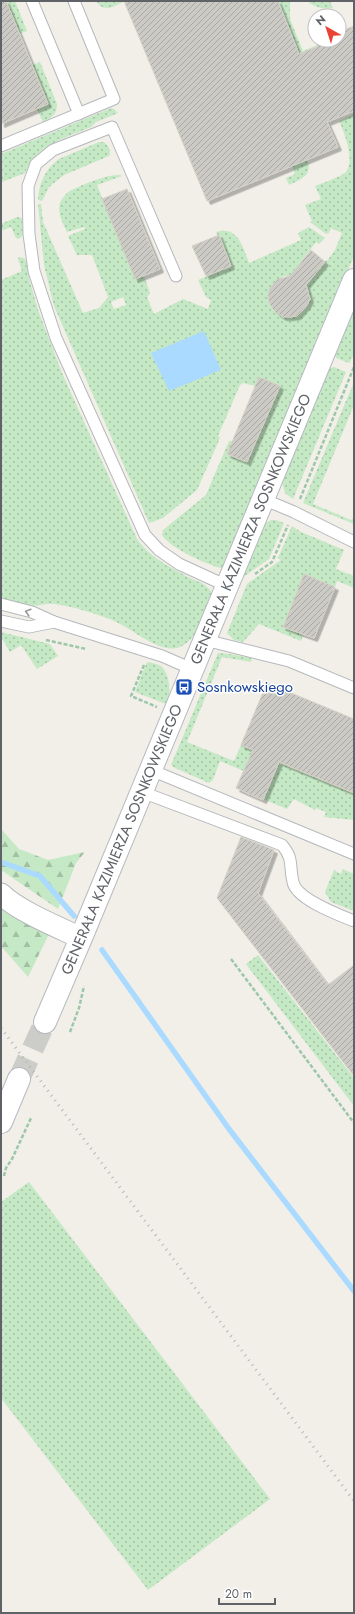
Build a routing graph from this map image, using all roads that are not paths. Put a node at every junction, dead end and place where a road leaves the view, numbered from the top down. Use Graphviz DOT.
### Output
graph roads {
  1 [pos="32,1"];
  2 [pos="74,1"];
  3 [pos="79,114"];
  4 [pos="1,146"];
  5 [pos="176,276"];
  6 [pos="354,280"];
  7 [pos="263,499"];
  8 [pos="354,542"];
  9 [pos="227,586"];
  10 [pos="1,604"];
  11 [pos="1,621"];
  12 [pos="54,622"];
  13 [pos="205,640"];
  14 [pos="192,670"];
  15 [pos="354,688"];
  16 [pos="151,770"];
  17 [pos="142,792"];
  18 [pos="354,854"];
  19 [pos="1,894"];
  20 [pos="354,921"];
  21 [pos="81,938"];
  22 [pos="45,1022"];
  23 [pos="19,1079"];
  24 [pos="1,1122"];
  1 -- 3 [label="lane"];
  2 -- 3 [label="lane"];
  3 -- 4 [label="lane"];
  5 -- 9 [label="lane"];
  6 -- 7 [label="street, GENERAŁA KAZIMIERZA SOSNKOWSKIEGO"];
  7 -- 8 [label="lane"];
  7 -- 9 [label="street, GENERAŁA KAZIMIERZA SOSNKOWSKIEGO"];
  9 -- 13 [label="street, GENERAŁA KAZIMIERZA SOSNKOWSKIEGO"];
  12 -- 10 [label="lane, one-way"];
  11 -- 12 [label="lane"];
  12 -- 14 [label="lane"];
  13 -- 14 [label="street, GENERAŁA KAZIMIERZA SOSNKOWSKIEGO"];
  13 -- 15 [label="lane"];
  14 -- 16 [label="street, GENERAŁA KAZIMIERZA SOSNKOWSKIEGO"];
  16 -- 17 [label="street, GENERAŁA KAZIMIERZA SOSNKOWSKIEGO"];
  16 -- 18 [label="lane"];
  17 -- 20 [label="lane"];
  17 -- 21 [label="street, GENERAŁA KAZIMIERZA SOSNKOWSKIEGO"];
  19 -- 21 [label="street"];
  21 -- 22 [label="street, GENERAŁA KAZIMIERZA SOSNKOWSKIEGO"];
  23 -- 24 [label="street"];
}
